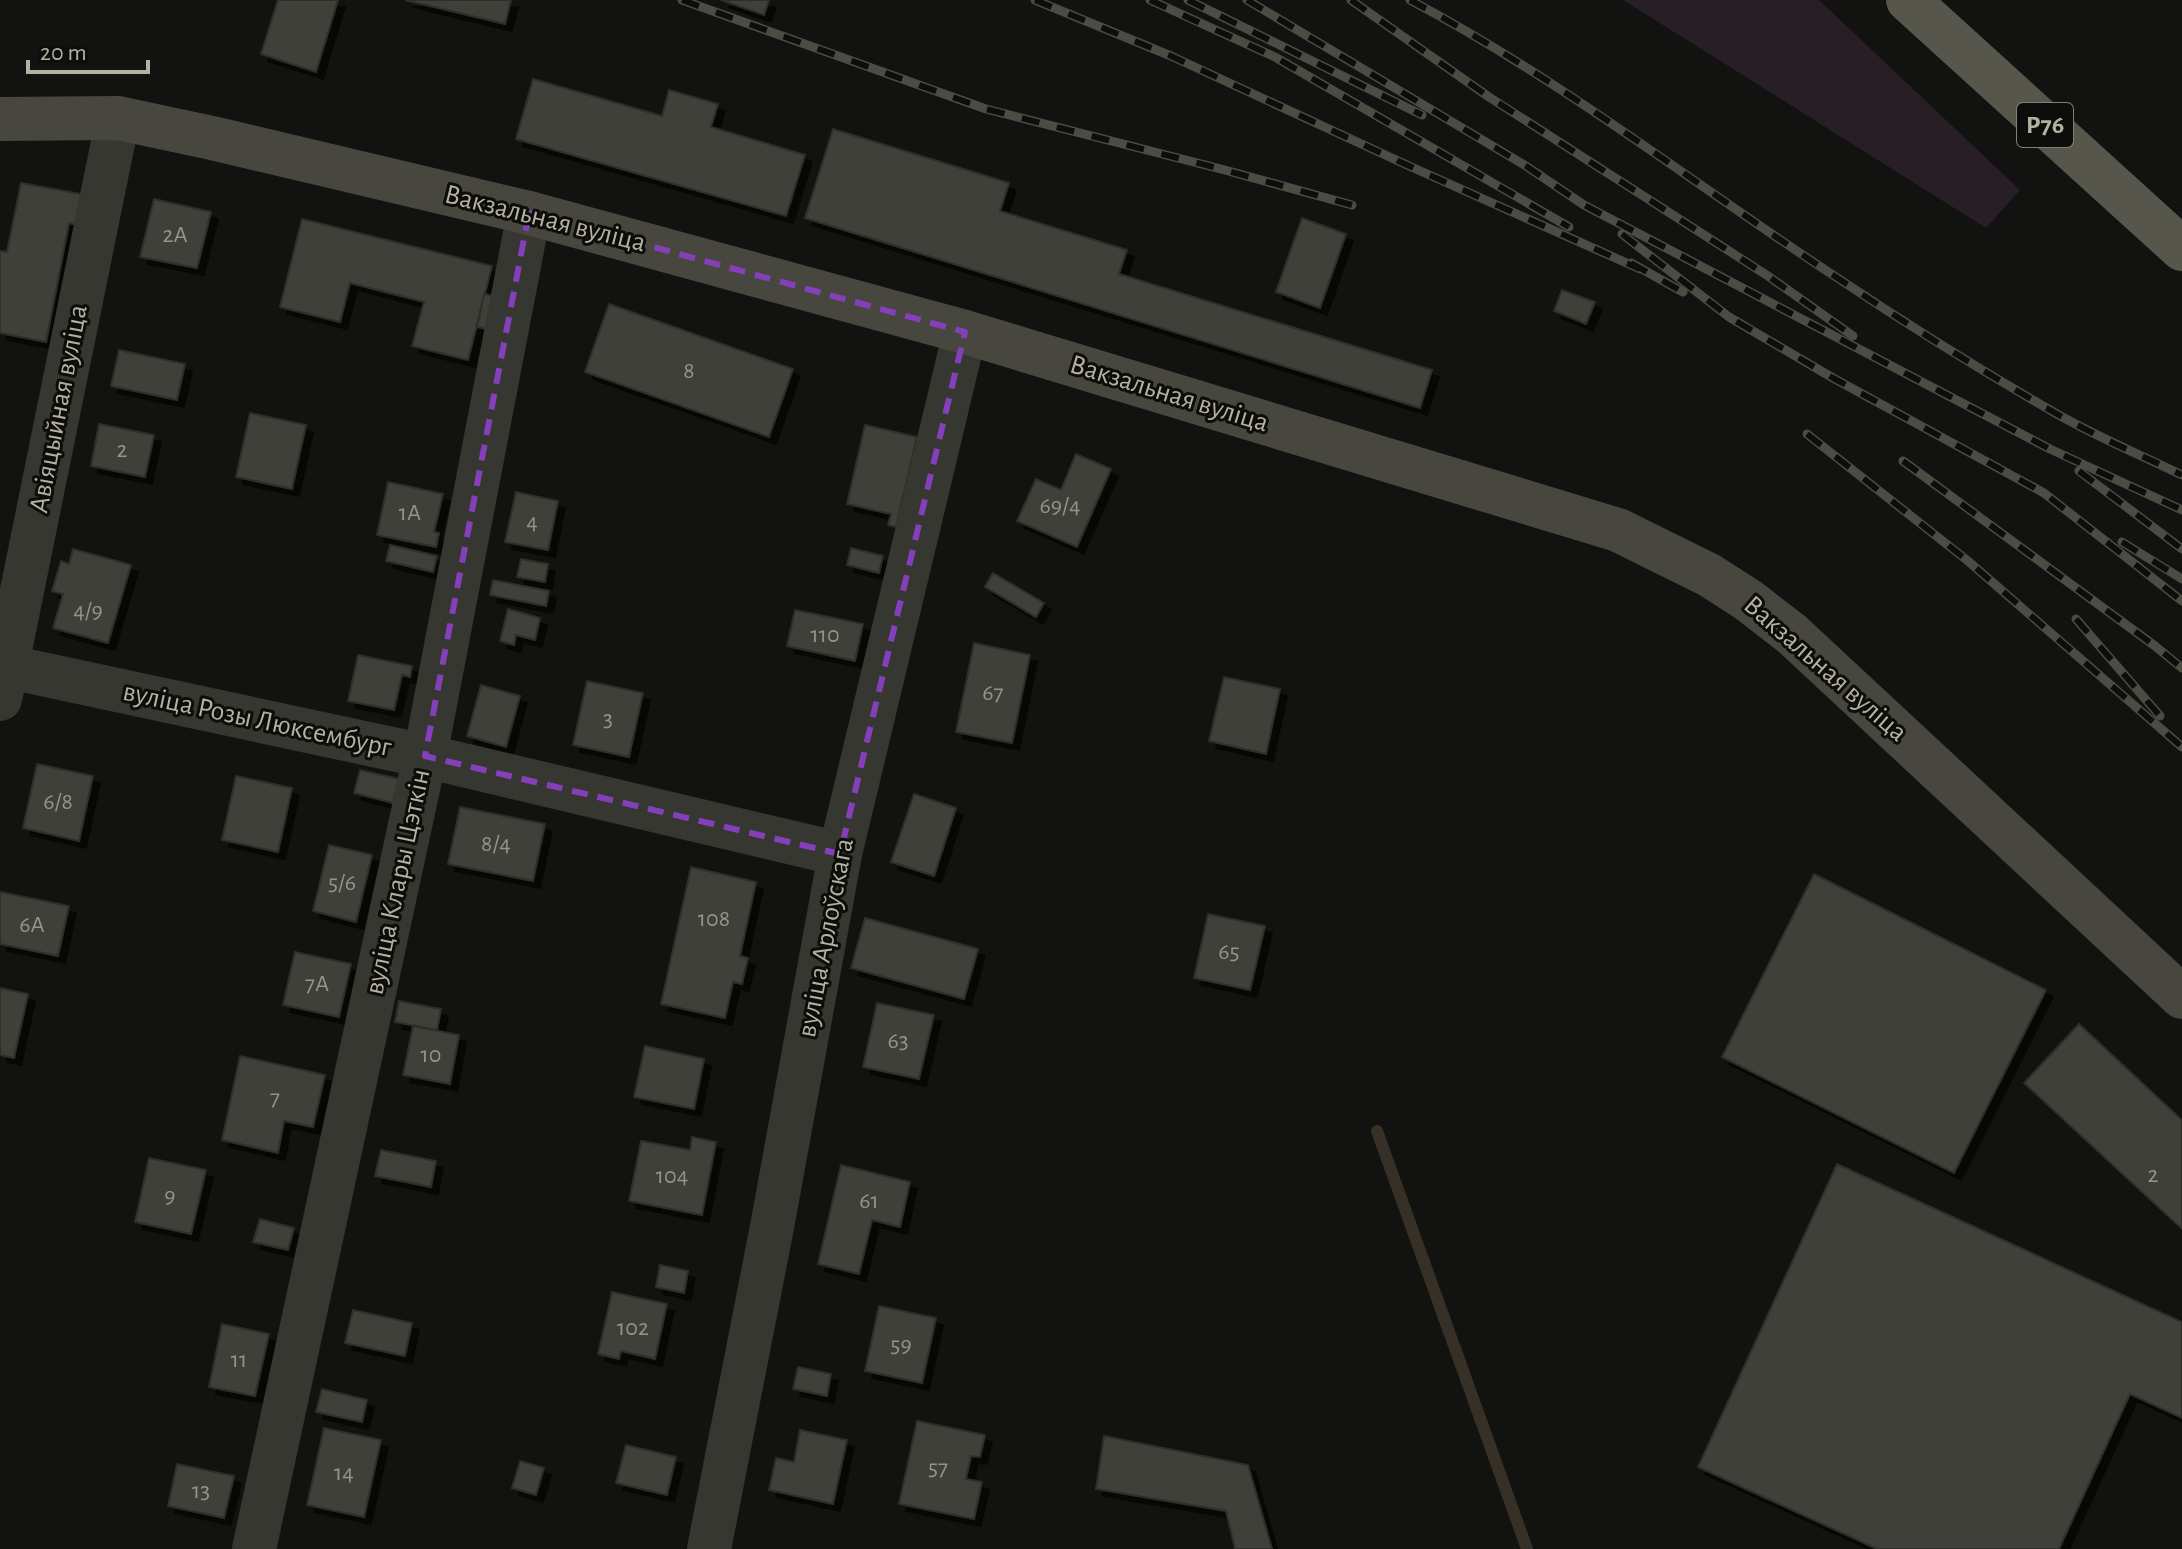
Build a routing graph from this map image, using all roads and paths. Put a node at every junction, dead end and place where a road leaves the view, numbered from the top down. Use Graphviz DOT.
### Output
graph roads {
  1 [pos="1908,0"];
  2 [pos="118,118"];
  3 [pos="0,119"];
  4 [pos="529,213"];
  5 [pos="2182,249"];
  6 [pos="965,332"];
  7 [pos="2,677"];
  8 [pos="425,756"];
  9 [pos="840,854"];
  10 [pos="2182,997"];
  11 [pos="254,1549"];
  12 [pos="709,1549"];
  1 -- 5 [label="main road, Р76"];
  2 -- 3 [label="main road, Вакзальная вуліца"];
  2 -- 4 [label="main road, Вакзальная вуліца"];
  2 -- 7 [label="street, Авіяцыйная вуліца"];
  4 -- 6 [label="main road, Вакзальная вуліца"];
  4 -- 8 [label="street, вуліца Клары Цэткін"];
  6 -- 9 [label="street, вуліца Арлоўскага"];
  6 -- 10 [label="main road, Вакзальная вуліца"];
  7 -- 8 [label="street, вуліца Розы Люксембург"];
  8 -- 9 [label="street, вуліца Розы Люксембург"];
  8 -- 11 [label="street, вуліца Клары Цэткін"];
  9 -- 12 [label="street, вуліца Арлоўскага"];
}
